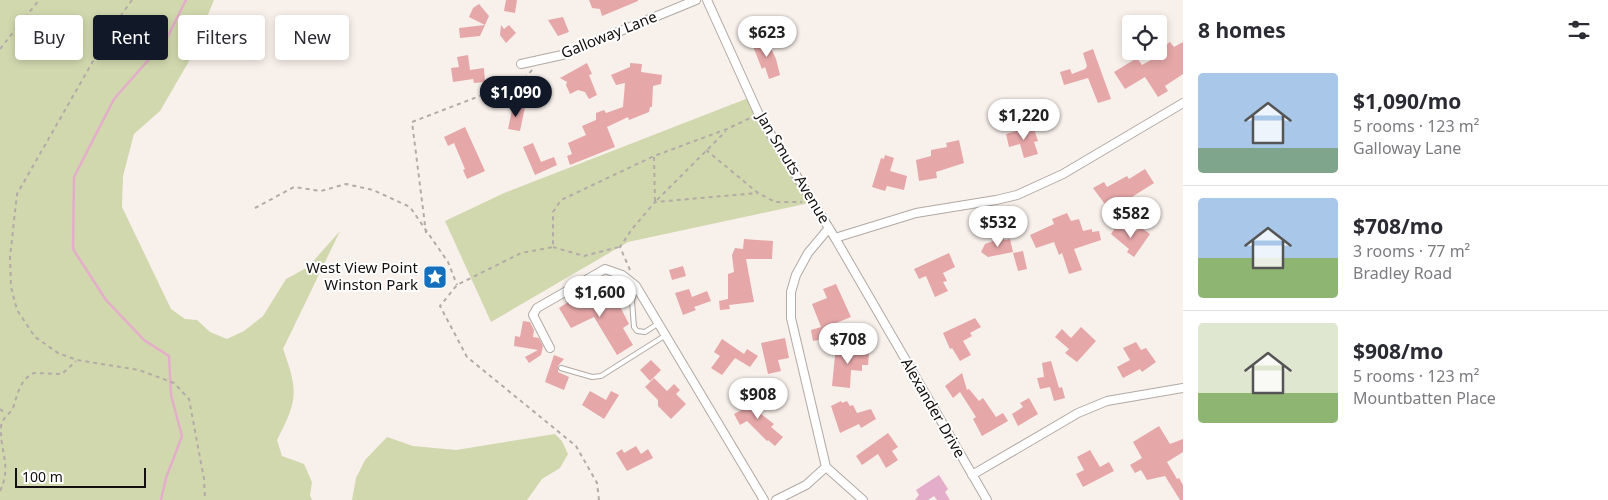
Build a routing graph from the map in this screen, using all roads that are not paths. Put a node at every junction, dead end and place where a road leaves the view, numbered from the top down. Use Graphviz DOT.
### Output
graph roads {
  1 [pos="696,0"];
  2 [pos="707,0"];
  3 [pos="521,64"];
  4 [pos="1183,103"];
  5 [pos="829,228"];
  6 [pos="835,238"];
  7 [pos="622,275"];
  8 [pos="636,286"];
  9 [pos="585,297"];
  10 [pos="659,323"];
  11 [pos="666,336"];
  12 [pos="550,348"];
  13 [pos="561,368"];
  14 [pos="1183,388"];
  15 [pos="826,467"];
  16 [pos="972,475"];
  17 [pos="764,500"];
  18 [pos="776,500"];
  19 [pos="863,500"];
  20 [pos="987,500"];
  1 -- 3 [label="street, Galloway Lane"];
  2 -- 5 [label="street, Jan Smuts Avenue"];
  4 -- 6 [label="street, Jan Smuts Avenue"];
  5 -- 6 [label="street, Jan Smuts Avenue"];
  5 -- 15 [label="street"];
  6 -- 16 [label="street, Alexander Drive"];
  7 -- 8 [label="street"];
  7 -- 9 [label="lane"];
  7 -- 12 [label="street"];
  8 -- 10 [label="street"];
  8 -- 10 [label="lane"];
  10 -- 11 [label="street"];
  11 -- 13 [label="lane"];
  11 -- 17 [label="street"];
  14 -- 16 [label="street"];
  15 -- 18 [label="street"];
  15 -- 19 [label="street"];
  16 -- 20 [label="street, Alexander Drive"];
}
